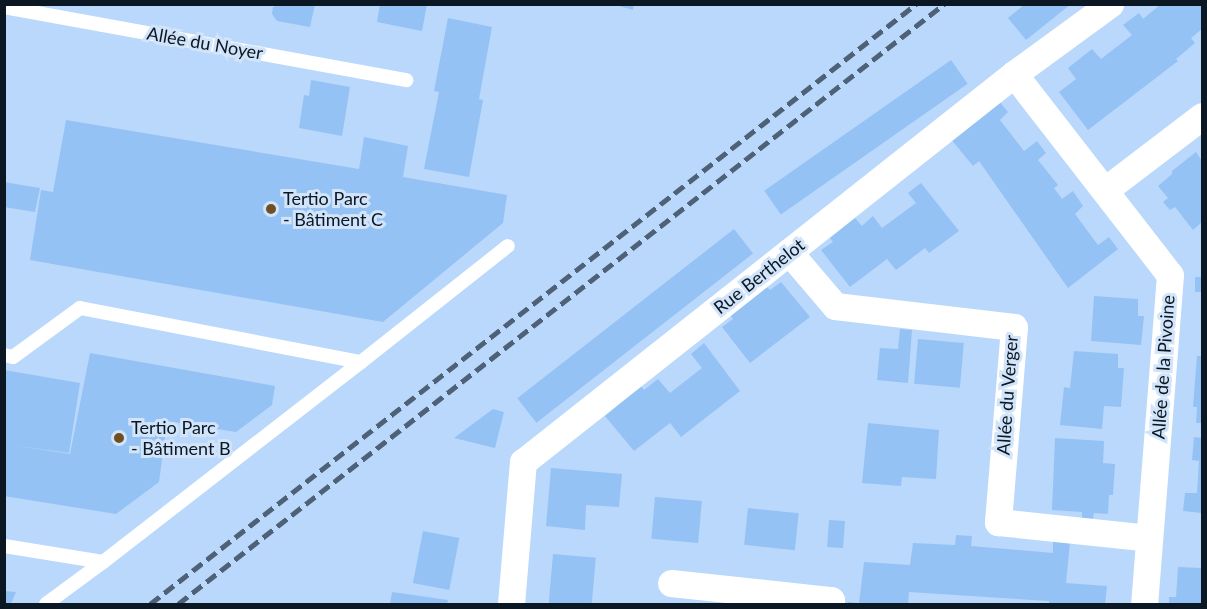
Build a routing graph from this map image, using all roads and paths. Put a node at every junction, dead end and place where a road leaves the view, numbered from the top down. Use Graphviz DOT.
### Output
graph roads {
  1 [pos="1110,4"];
  2 [pos="4,7"];
  3 [pos="1014,74"];
  4 [pos="406,80"];
  5 [pos="1203,116"];
  6 [pos="1105,190"];
  7 [pos="508,246"];
  8 [pos="789,252"];
  9 [pos="4,355"];
  10 [pos="361,362"];
  11 [pos="1149,538"];
  12 [pos="4,546"];
  13 [pos="103,562"];
  14 [pos="671,583"];
  15 [pos="46,604"];
  16 [pos="511,604"];
  17 [pos="830,604"];
  18 [pos="1144,604"];
  1 -- 3 [label="street, Rue Berthelot"];
  2 -- 4 [label="lane, Allée du Noyer"];
  3 -- 6 [label="street, Allée de la Pivoine"];
  3 -- 8 [label="street, Rue Berthelot"];
  5 -- 6 [label="street"];
  6 -- 11 [label="street, Allée de la Pivoine"];
  7 -- 10 [label="lane"];
  8 -- 11 [label="street, Allée du Verger"];
  8 -- 16 [label="street, Rue Berthelot"];
  9 -- 10 [label="lane"];
  10 -- 13 [label="lane"];
  11 -- 18 [label="street, Allée de la Pivoine"];
  12 -- 13 [label="lane"];
  13 -- 15 [label="lane"];
  14 -- 17 [label="street"];
}
